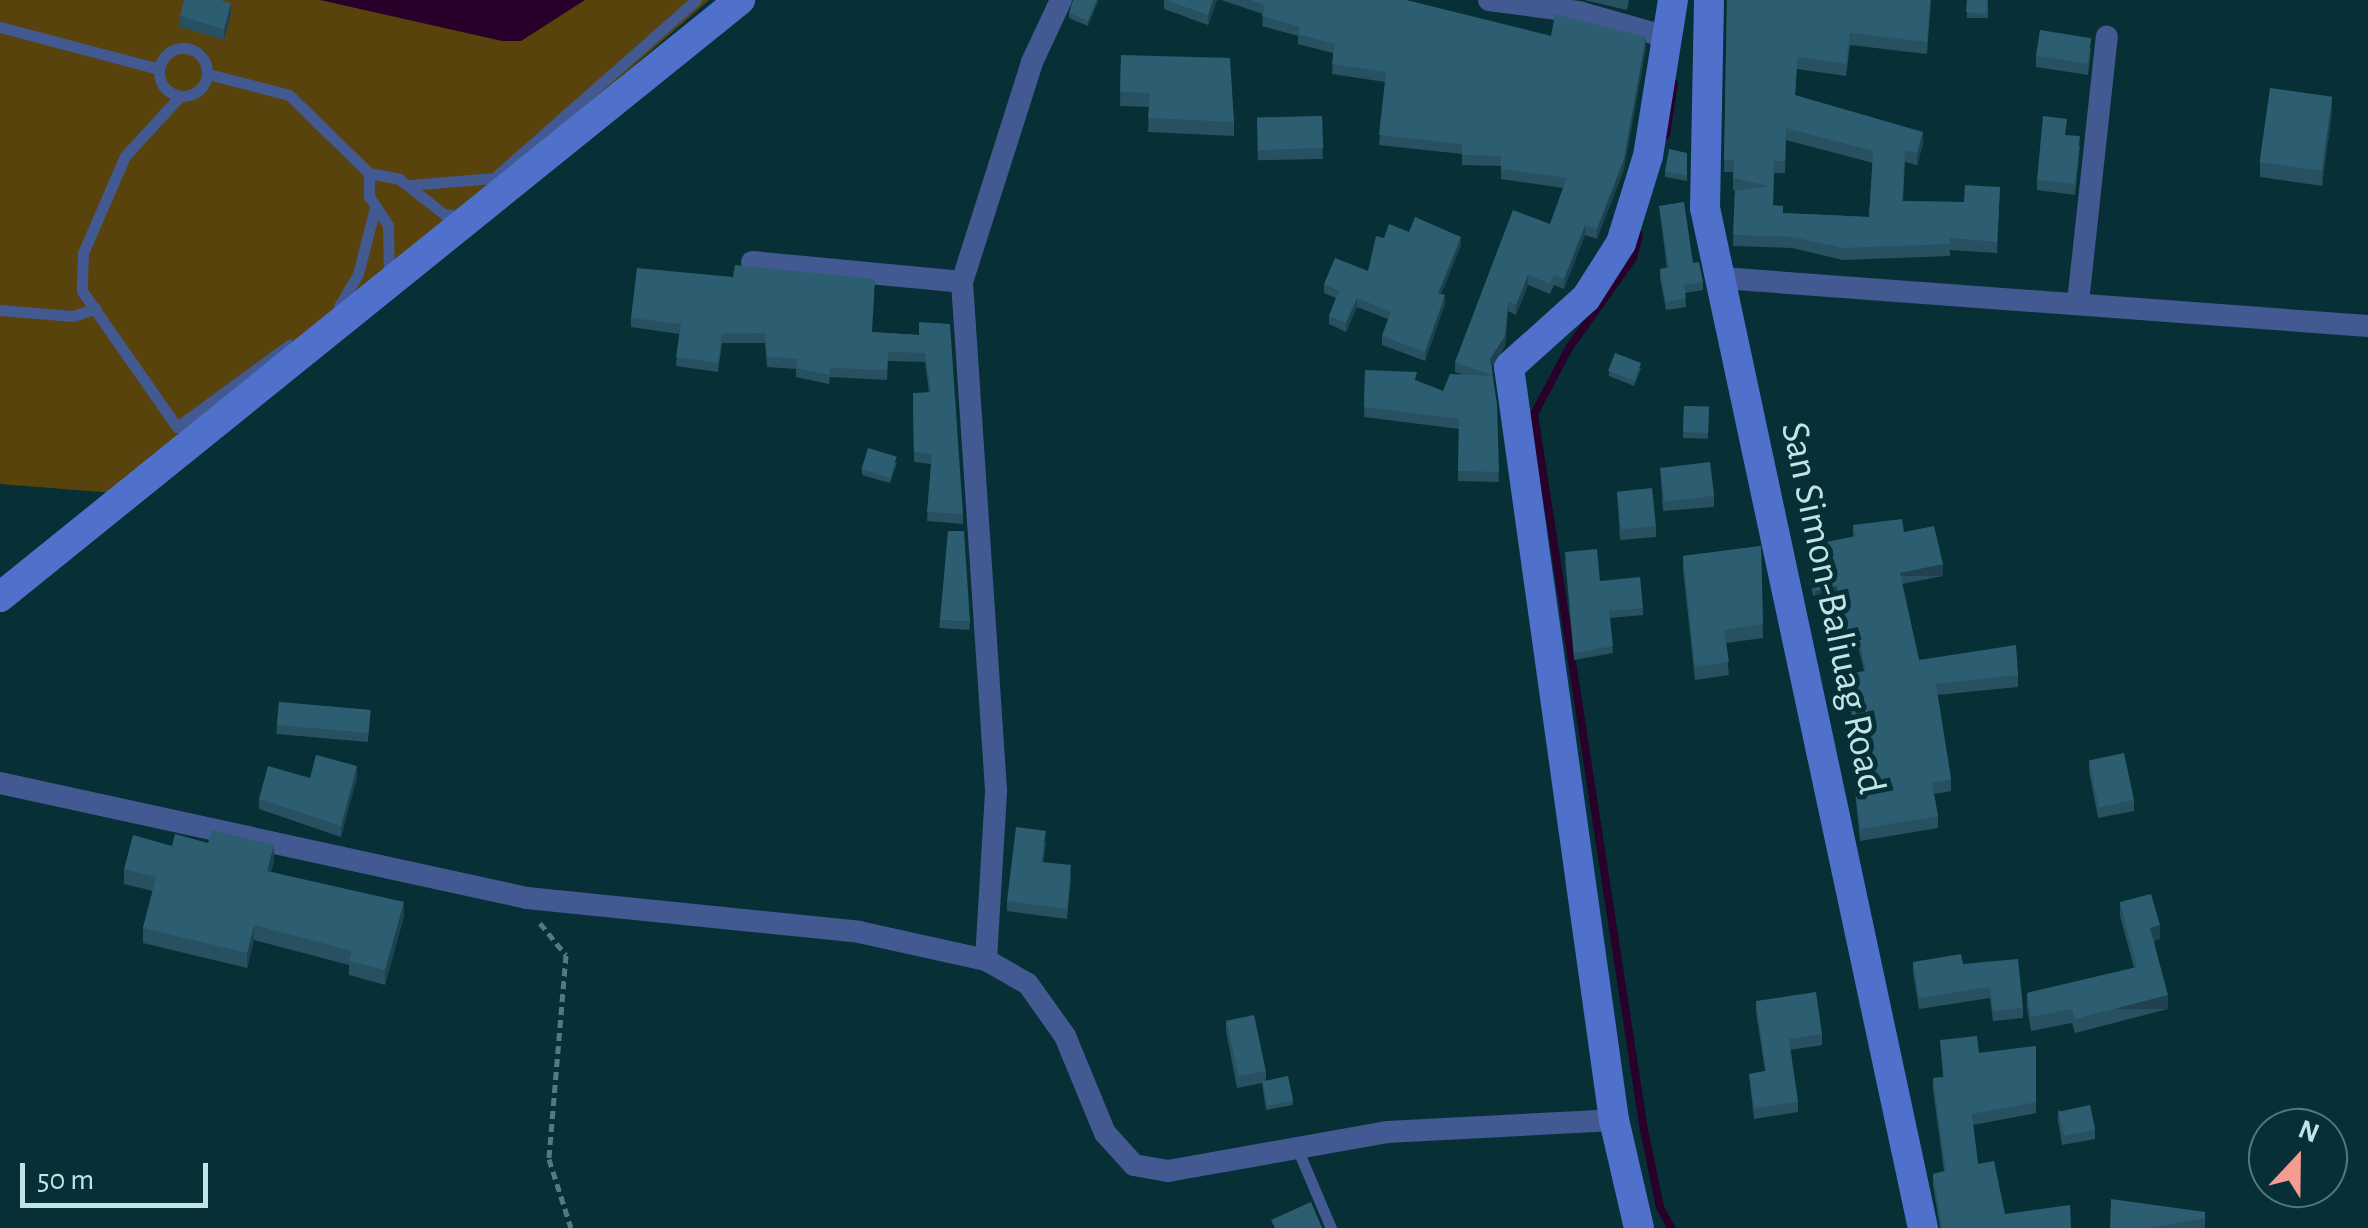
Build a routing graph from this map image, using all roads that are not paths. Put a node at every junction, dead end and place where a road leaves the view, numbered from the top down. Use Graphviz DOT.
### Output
graph roads {
  1 [pos="696,0"];
  2 [pos="740,0"];
  3 [pos="1061,0"];
  4 [pos="1489,0"];
  5 [pos="1673,0"];
  6 [pos="1682,0"];
  7 [pos="1709,1"];
  8 [pos="0,27"];
  9 [pos="1663,36"];
  10 [pos="2107,37"];
  11 [pos="159,69"];
  12 [pos="208,74"];
  13 [pos="180,96"];
  14 [pos="369,172"];
  15 [pos="410,185"];
  16 [pos="376,208"];
  17 [pos="474,218"];
  18 [pos="752,262"];
  19 [pos="1722,278"];
  20 [pos="962,282"];
  21 [pos="386,292"];
  22 [pos="2078,302"];
  23 [pos="96,308"];
  24 [pos="0,310"];
  25 [pos="2368,326"];
  26 [pos="0,597"];
  27 [pos="0,783"];
  28 [pos="986,960"];
  29 [pos="1614,1120"];
  30 [pos="1297,1148"];
  31 [pos="1331,1228"];
  32 [pos="1639,1228"];
  33 [pos="1923,1228"];
  1 -- 15 [label="lane"];
  2 -- 17 [label="main road"];
  3 -- 20 [label="street"];
  4 -- 9 [label="street"];
  5 -- 9 [label="main road"];
  6 -- 7 [label="main road"];
  7 -- 19 [label="main road, San Simon-Baliuag Road"];
  8 -- 11 [label="lane"];
  9 -- 29 [label="main road"];
  10 -- 22 [label="street"];
  11 -- 12 [label="lane"];
  11 -- 13 [label="lane"];
  12 -- 13 [label="lane"];
  12 -- 14 [label="lane"];
  13 -- 23 [label="lane"];
  14 -- 15 [label="lane"];
  14 -- 16 [label="lane"];
  15 -- 17 [label="lane"];
  16 -- 21 [label="lane"];
  16 -- 23 [label="lane"];
  17 -- 21 [label="main road"];
  18 -- 20 [label="street"];
  19 -- 22 [label="street"];
  19 -- 33 [label="main road, San Simon-Baliuag Road"];
  20 -- 28 [label="street"];
  21 -- 26 [label="main road"];
  22 -- 25 [label="street"];
  23 -- 24 [label="lane"];
  27 -- 28 [label="street"];
  28 -- 30 [label="street"];
  29 -- 30 [label="street"];
  29 -- 32 [label="main road"];
  30 -- 31 [label="lane"];
}
